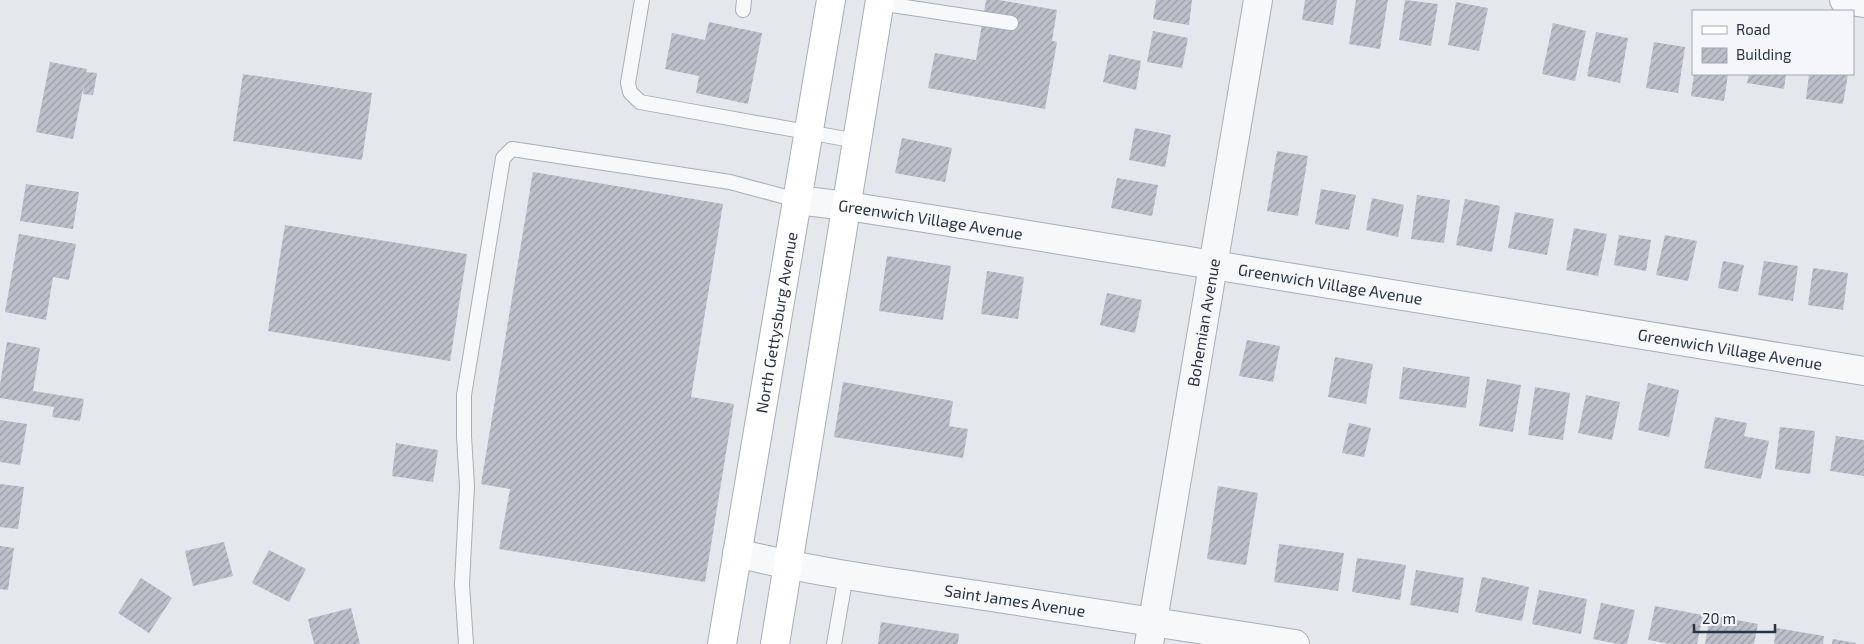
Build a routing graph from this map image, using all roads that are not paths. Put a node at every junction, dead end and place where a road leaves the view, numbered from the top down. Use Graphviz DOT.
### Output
graph roads {
  1 [pos="642,0"];
  2 [pos="831,0"];
  3 [pos="1258,0"];
  4 [pos="1844,0"];
  5 [pos="879,1"];
  6 [pos="1864,3"];
  7 [pos="1011,23"];
  8 [pos="809,133"];
  9 [pos="857,142"];
  10 [pos="798,200"];
  11 [pos="847,206"];
  12 [pos="1212,266"];
  13 [pos="1864,371"];
  14 [pos="737,553"];
  15 [pos="789,565"];
  16 [pos="846,576"];
  17 [pos="1150,632"];
  18 [pos="466,644"];
  19 [pos="722,644"];
  20 [pos="776,644"];
  21 [pos="834,644"];
  22 [pos="1295,644"];
  1 -- 8 [label="lane"];
  2 -- 8 [label="main road, North Gettysburg Avenue"];
  3 -- 12 [label="street, Bohemian Avenue"];
  4 -- 6 [label="street"];
  5 -- 7 [label="lane"];
  5 -- 9 [label="main road"];
  8 -- 9 [label="lane"];
  8 -- 10 [label="main road, North Gettysburg Avenue"];
  9 -- 11 [label="main road"];
  10 -- 11 [label="street, Greenwich Village Avenue"];
  10 -- 14 [label="main road, North Gettysburg Avenue"];
  10 -- 18 [label="lane"];
  11 -- 12 [label="street, Greenwich Village Avenue"];
  11 -- 15 [label="main road"];
  12 -- 13 [label="street, Greenwich Village Avenue"];
  12 -- 17 [label="street, Bohemian Avenue"];
  14 -- 15 [label="street, Saint James Avenue"];
  14 -- 19 [label="main road, North Gettysburg Avenue"];
  15 -- 16 [label="street, Saint James Avenue"];
  15 -- 20 [label="main road"];
  16 -- 17 [label="street, Saint James Avenue"];
  16 -- 21 [label="lane"];
  17 -- 22 [label="street, Saint James Avenue"];
}
